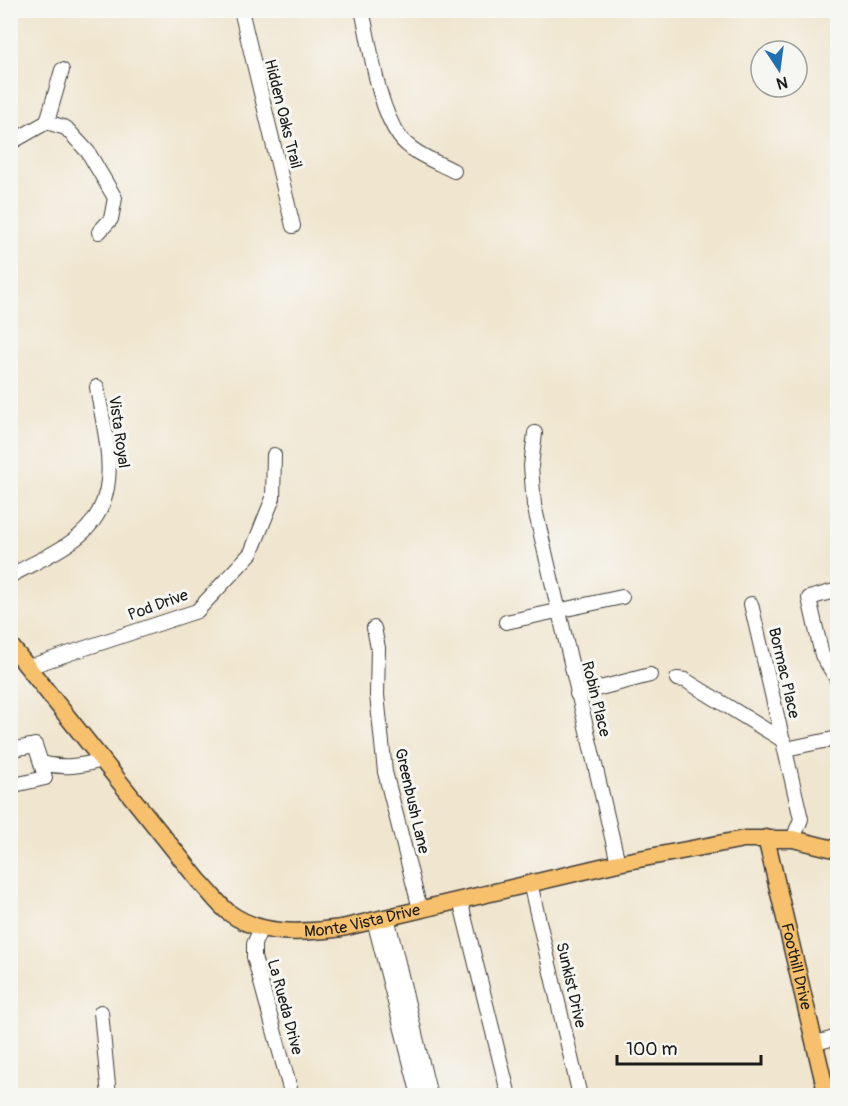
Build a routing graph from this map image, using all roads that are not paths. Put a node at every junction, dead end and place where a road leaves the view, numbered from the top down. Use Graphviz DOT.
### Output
graph roads {
  1 [pos="241,10"];
  2 [pos="362,10"];
  3 [pos="62,70"];
  4 [pos="47,122"];
  5 [pos="10,144"];
  6 [pos="454,171"];
  7 [pos="293,226"];
  8 [pos="99,232"];
  9 [pos="96,387"];
  10 [pos="535,434"];
  11 [pos="274,455"];
  12 [pos="10,576"];
  13 [pos="837,590"];
  14 [pos="622,597"];
  15 [pos="751,604"];
  16 [pos="558,611"];
  17 [pos="506,622"];
  18 [pos="374,628"];
  19 [pos="10,645"];
  20 [pos="28,667"];
  21 [pos="650,675"];
  22 [pos="677,679"];
  23 [pos="837,681"];
  24 [pos="577,694"];
  25 [pos="837,738"];
  26 [pos="785,745"];
  27 [pos="10,750"];
  28 [pos="103,760"];
  29 [pos="41,763"];
  30 [pos="10,786"];
  31 [pos="766,838"];
  32 [pos="793,839"];
  33 [pos="837,850"];
  34 [pos="618,863"];
  35 [pos="530,883"];
  36 [pos="460,900"];
  37 [pos="420,909"];
  38 [pos="381,918"];
  39 [pos="261,928"];
  40 [pos="101,1012"];
  41 [pos="837,1038"];
  42 [pos="816,1043"];
  43 [pos="576,1094"];
  44 [pos="109,1095"];
  45 [pos="292,1095"];
  46 [pos="418,1095"];
  47 [pos="430,1095"];
  48 [pos="509,1095"];
  49 [pos="827,1095"];
  1 -- 7 [label="street, Hidden Oaks Trail"];
  2 -- 6 [label="street"];
  3 -- 4 [label="street"];
  4 -- 5 [label="street"];
  4 -- 8 [label="street"];
  9 -- 12 [label="street, Vista Royal"];
  10 -- 16 [label="street, Robin Place"];
  11 -- 20 [label="street, Pod Drive"];
  13 -- 23 [label="street"];
  14 -- 16 [label="street"];
  15 -- 26 [label="street, Bormac Place"];
  16 -- 17 [label="street"];
  16 -- 24 [label="street, Robin Place"];
  18 -- 37 [label="street, Greenbush Lane"];
  19 -- 20 [label="main road, Monte Vista Drive"];
  20 -- 28 [label="main road, Monte Vista Drive"];
  21 -- 24 [label="street"];
  22 -- 26 [label="street"];
  24 -- 34 [label="street, Robin Place"];
  25 -- 26 [label="street"];
  26 -- 32 [label="street, Bormac Place"];
  27 -- 29 [label="street"];
  28 -- 29 [label="street"];
  28 -- 39 [label="main road, Monte Vista Drive"];
  29 -- 30 [label="street"];
  31 -- 32 [label="main road, Monte Vista Drive"];
  31 -- 34 [label="main road, Monte Vista Drive"];
  31 -- 42 [label="main road, Foothill Drive"];
  32 -- 33 [label="main road, Monte Vista Drive"];
  34 -- 35 [label="main road, Monte Vista Drive"];
  35 -- 36 [label="main road, Monte Vista Drive"];
  35 -- 43 [label="street, Sunkist Drive"];
  36 -- 37 [label="main road, Monte Vista Drive"];
  36 -- 48 [label="street"];
  37 -- 38 [label="main road, Monte Vista Drive"];
  38 -- 39 [label="main road, Monte Vista Drive"];
  38 -- 46 [label="street"];
  38 -- 47 [label="street"];
  39 -- 45 [label="street, La Rueda Drive"];
  40 -- 44 [label="street"];
  41 -- 42 [label="street"];
  42 -- 49 [label="main road, Foothill Drive"];
}
